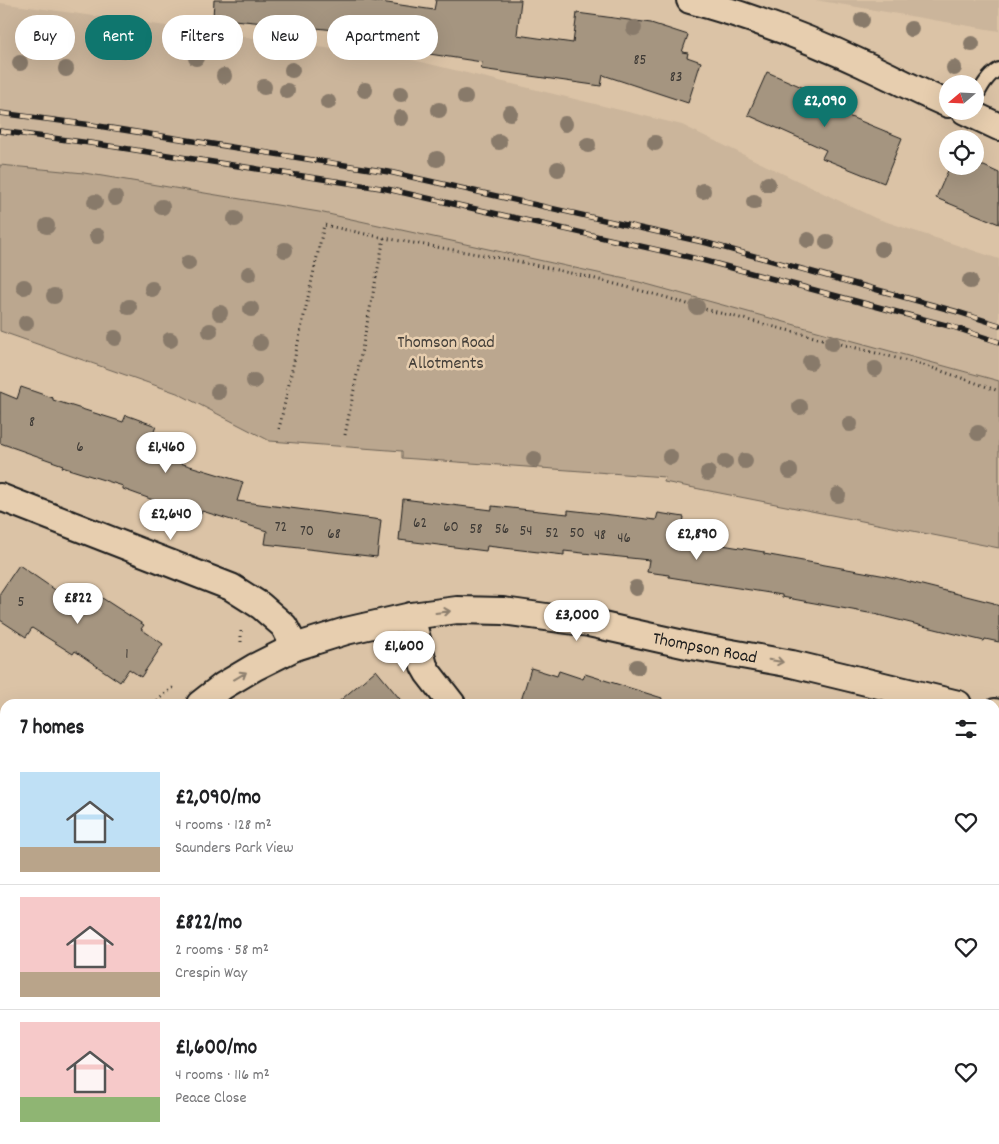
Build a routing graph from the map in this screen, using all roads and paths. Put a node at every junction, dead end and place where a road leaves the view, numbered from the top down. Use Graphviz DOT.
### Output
graph roads {
  1 [pos="690,0"];
  2 [pos="999,69"];
  3 [pos="984,84"];
  4 [pos="939,97"];
  5 [pos="984,119"];
  6 [pos="999,127"];
  7 [pos="384,238"];
  8 [pos="999,391"];
  9 [pos="279,429"];
  10 [pos="345,435"];
  11 [pos="0,496"];
  12 [pos="411,616"];
  13 [pos="242,625"];
  14 [pos="241,643"];
  15 [pos="295,646"];
  16 [pos="181,682"];
  17 [pos="160,699"];
  18 [pos="206,699"];
  19 [pos="448,699"];
  20 [pos="937,699"];
  1 -- 4 [label="street"];
  2 -- 3 [label="lane"];
  5 -- 6 [label="street"];
  7 -- 8 [label="path"];
  7 -- 9 [label="path"];
  7 -- 10 [label="path"];
  11 -- 15 [label="street"];
  12 -- 15 [label="street, Thompson Road"];
  12 -- 19 [label="street"];
  12 -- 20 [label="street, Thompson Road, one-way"];
  13 -- 14 [label="path"];
  18 -- 15 [label="street, Thompson Road, one-way"];
  16 -- 17 [label="path"];
}
